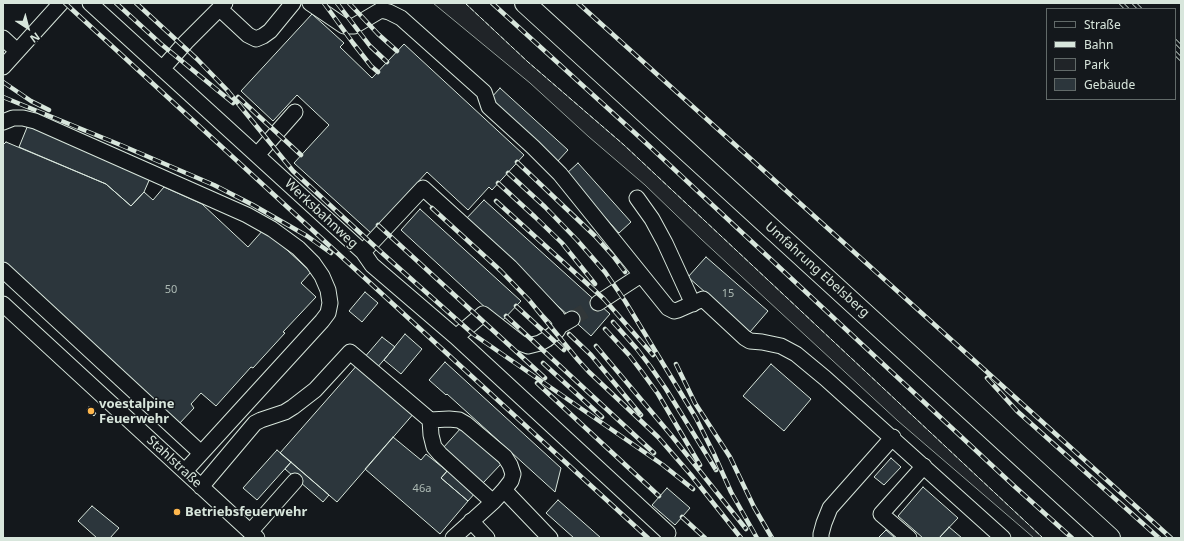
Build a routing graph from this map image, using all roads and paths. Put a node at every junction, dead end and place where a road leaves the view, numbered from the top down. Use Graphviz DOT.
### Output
graph roads {
  1 [pos="61,3"];
  2 [pos="90,3"];
  3 [pos="293,3"];
  4 [pos="310,3"];
  5 [pos="525,3"];
  6 [pos="223,6"];
  7 [pos="3,38"];
  8 [pos="17,51"];
  9 [pos="3,67"];
  10 [pos="162,69"];
  11 [pos="295,112"];
  12 [pos="3,122"];
  13 [pos="257,155"];
  14 [pos="637,198"];
  15 [pos="363,252"];
  16 [pos="3,270"];
  17 [pos="642,275"];
  18 [pos="698,302"];
  19 [pos="598,303"];
  20 [pos="3,304"];
  21 [pos="456,337"];
  22 [pos="430,420"];
  23 [pos="893,437"];
  24 [pos="201,453"];
  25 [pos="924,466"];
  26 [pos="185,471"];
  27 [pos="295,481"];
  28 [pos="201,487"];
  29 [pos="504,490"];
  30 [pos="493,502"];
  31 [pos="471,521"];
  32 [pos="668,533"];
  33 [pos="253,535"];
  34 [pos="453,538"];
  35 [pos="487,538"];
  36 [pos="550,538"];
  37 [pos="821,538"];
  38 [pos="909,538"];
  39 [pos="1004,538"];
  40 [pos="1110,538"];
  1 -- 8 [label="street"];
  2 -- 10 [label="street, Werksbahnweg"];
  3 -- 6 [label="street"];
  4 -- 17 [label="street"];
  5 -- 40 [label="main road, Umfahrung Ebelsberg"];
  6 -- 10 [label="street"];
  7 -- 8 [label="street"];
  8 -- 9 [label="street"];
  10 -- 13 [label="street, Werksbahnweg"];
  11 -- 13 [label="street"];
  12 -- 24 [label="street"];
  13 -- 15 [label="street, Werksbahnweg"];
  14 -- 18 [label="street"];
  15 -- 21 [label="street, Werksbahnweg"];
  15 -- 21 [label="street"];
  16 -- 24 [label="street"];
  17 -- 18 [label="street"];
  17 -- 19 [label="street"];
  18 -- 23 [label="street"];
  20 -- 26 [label="street, Stahlstraße"];
  21 -- 32 [label="street, Werksbahnweg"];
  22 -- 28 [label="street"];
  22 -- 29 [label="street"];
  22 -- 30 [label="street"];
  23 -- 25 [label="street"];
  23 -- 37 [label="street"];
  24 -- 26 [label="street"];
  25 -- 38 [label="street"];
  25 -- 39 [label="street"];
  26 -- 28 [label="street, Stahlstraße"];
  27 -- 33 [label="street"];
  28 -- 33 [label="street, Stahlstraße"];
  29 -- 30 [label="street"];
  29 -- 36 [label="street"];
  30 -- 31 [label="street"];
  31 -- 34 [label="street"];
  31 -- 35 [label="street"];
}
